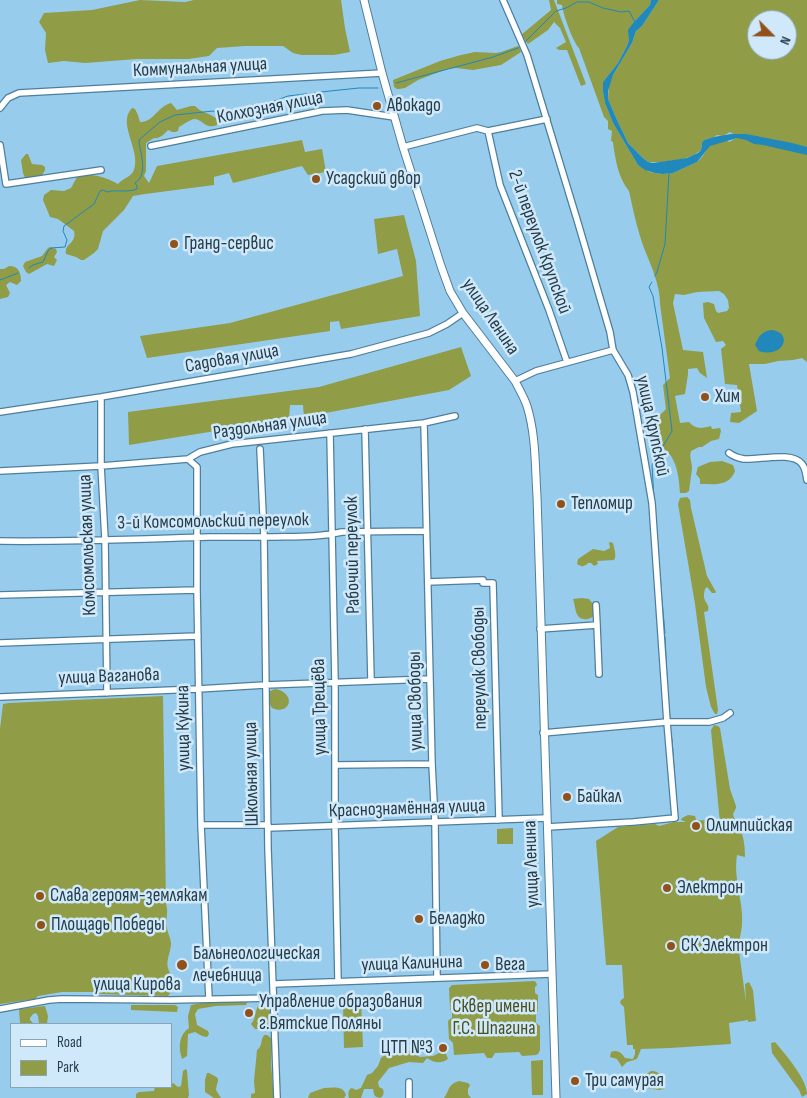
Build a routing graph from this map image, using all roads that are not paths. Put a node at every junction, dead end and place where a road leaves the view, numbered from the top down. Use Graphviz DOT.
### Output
graph roads {
  1 [pos="364,0"];
  2 [pos="503,0"];
  3 [pos="382,73"];
  4 [pos="0,108"];
  5 [pos="394,117"];
  6 [pos="547,119"];
  7 [pos="488,131"];
  8 [pos="0,145"];
  9 [pos="151,146"];
  10 [pos="402,147"];
  11 [pos="101,170"];
  12 [pos="463,313"];
  13 [pos="613,350"];
  14 [pos="567,362"];
  15 [pos="515,381"];
  16 [pos="101,397"];
  17 [pos="0,412"];
  18 [pos="455,416"];
  19 [pos="424,423"];
  20 [pos="365,429"];
  21 [pos="330,432"];
  22 [pos="260,448"];
  23 [pos="729,453"];
  24 [pos="188,459"];
  25 [pos="101,466"];
  26 [pos="0,471"];
  27 [pos="807,480"];
  28 [pos="426,531"];
  29 [pos="368,532"];
  30 [pos="331,534"];
  31 [pos="264,536"];
  32 [pos="197,538"];
  33 [pos="105,540"];
  34 [pos="0,541"];
  35 [pos="428,582"];
  36 [pos="197,590"];
  37 [pos="106,593"];
  38 [pos="0,595"];
  39 [pos="596,605"];
  40 [pos="597,625"];
  41 [pos="540,629"];
  42 [pos="198,636"];
  43 [pos="106,640"];
  44 [pos="0,643"];
  45 [pos="599,674"];
  46 [pos="430,679"];
  47 [pos="371,680"];
  48 [pos="335,682"];
  49 [pos="265,685"];
  50 [pos="198,689"];
  51 [pos="107,693"];
  52 [pos="0,696"];
  53 [pos="730,713"];
  54 [pos="667,722"];
  55 [pos="543,733"];
  56 [pos="432,764"];
  57 [pos="336,765"];
  58 [pos="547,818"];
  59 [pos="499,820"];
  60 [pos="435,822"];
  61 [pos="201,825"];
  62 [pos="335,826"];
  63 [pos="268,827"];
  64 [pos="547,827"];
  65 [pos="552,974"];
  66 [pos="437,978"];
  67 [pos="338,982"];
  68 [pos="274,984"];
  69 [pos="274,998"];
  70 [pos="208,999"];
  71 [pos="0,1009"];
  72 [pos="409,1082"];
  73 [pos="277,1098"];
  74 [pos="410,1098"];
  75 [pos="556,1098"];
  1 -- 3 [label="street, улица Ленина"];
  2 -- 6 [label="street, улица Крупской"];
  3 -- 4 [label="street, Коммунальная улица"];
  3 -- 5 [label="street, улица Ленина"];
  5 -- 9 [label="street, Колхозная улица"];
  5 -- 10 [label="street, улица Ленина"];
  6 -- 7 [label="street"];
  6 -- 13 [label="street, улица Крупской"];
  7 -- 10 [label="street"];
  7 -- 14 [label="street, 2-й переулок Крупской"];
  8 -- 11 [label="street"];
  10 -- 12 [label="street, улица Ленина"];
  12 -- 15 [label="street, улица Ленина"];
  12 -- 16 [label="street, Садовая улица"];
  13 -- 14 [label="street"];
  13 -- 54 [label="street, улица Крупской"];
  14 -- 15 [label="street"];
  15 -- 41 [label="street, улица Ленина"];
  16 -- 17 [label="street, Садовая улица"];
  16 -- 25 [label="street, Комсомольская улица"];
  18 -- 19 [label="street, Раздольная улица"];
  19 -- 20 [label="street, Раздольная улица"];
  19 -- 28 [label="street, улица Свободы"];
  20 -- 21 [label="street, Раздольная улица"];
  20 -- 29 [label="street, Рабочий переулок"];
  21 -- 24 [label="street, Раздольная улица"];
  21 -- 30 [label="street, улица Трещёва"];
  22 -- 31 [label="street, Школьная улица"];
  23 -- 27 [label="street"];
  24 -- 25 [label="street, Раздольная улица"];
  24 -- 32 [label="street, улица Кукина"];
  25 -- 26 [label="street, Раздольная улица"];
  25 -- 33 [label="street, Комсомольская улица"];
  28 -- 29 [label="street, 3-й Комсомольский переулок"];
  28 -- 35 [label="street, улица Свободы"];
  29 -- 30 [label="street, 3-й Комсомольский переулок"];
  29 -- 47 [label="street, Рабочий переулок"];
  30 -- 31 [label="street, 3-й Комсомольский переулок"];
  30 -- 48 [label="street, улица Трещёва"];
  31 -- 32 [label="street, 3-й Комсомольский переулок"];
  31 -- 49 [label="street, Школьная улица"];
  32 -- 33 [label="street, 3-й Комсомольский переулок"];
  32 -- 36 [label="street, улица Кукина"];
  33 -- 34 [label="street, 3-й Комсомольский переулок"];
  33 -- 37 [label="street, Комсомольская улица"];
  35 -- 46 [label="street, улица Свободы"];
  35 -- 59 [label="street, переулок Свободы"];
  36 -- 37 [label="street"];
  36 -- 42 [label="street, улица Кукина"];
  37 -- 38 [label="street"];
  37 -- 43 [label="street, Комсомольская улица"];
  39 -- 40 [label="street"];
  40 -- 41 [label="street"];
  40 -- 45 [label="street"];
  41 -- 55 [label="street, улица Ленина"];
  42 -- 43 [label="street"];
  42 -- 50 [label="street, улица Кукина"];
  43 -- 44 [label="street"];
  43 -- 51 [label="street, Комсомольская улица"];
  46 -- 47 [label="street, улица Ваганова"];
  46 -- 56 [label="street, улица Свободы"];
  47 -- 48 [label="street, улица Ваганова"];
  48 -- 49 [label="street, улица Ваганова"];
  48 -- 57 [label="street, улица Трещёва"];
  49 -- 50 [label="street, улица Ваганова"];
  49 -- 63 [label="street, Школьная улица"];
  50 -- 51 [label="street, улица Ваганова"];
  50 -- 61 [label="street, улица Кукина"];
  51 -- 52 [label="street, улица Ваганова"];
  53 -- 54 [label="street"];
  54 -- 55 [label="street"];
  54 -- 64 [label="street, улица Крупской"];
  55 -- 58 [label="street, улица Ленина"];
  56 -- 57 [label="street"];
  56 -- 60 [label="street, улица Свободы"];
  57 -- 62 [label="street, улица Трещёва"];
  58 -- 59 [label="street, Краснознамённая улица"];
  58 -- 64 [label="street, улица Ленина"];
  59 -- 60 [label="street, Краснознамённая улица"];
  60 -- 62 [label="street, Краснознамённая улица"];
  60 -- 66 [label="street, улица Свободы"];
  61 -- 63 [label="street, Краснознамённая улица"];
  61 -- 70 [label="street, улица Кукина"];
  62 -- 63 [label="street, Краснознамённая улица"];
  62 -- 67 [label="street, улица Трещёва"];
  63 -- 68 [label="street, Школьная улица"];
  64 -- 65 [label="street, улица Ленина"];
  65 -- 66 [label="street, улица Калинина"];
  65 -- 75 [label="street, улица Ленина"];
  66 -- 67 [label="street, улица Калинина"];
  67 -- 68 [label="street, улица Калинина"];
  68 -- 69 [label="street, Школьная улица"];
  69 -- 70 [label="street, улица Кирова"];
  69 -- 73 [label="street, Школьная улица"];
  70 -- 71 [label="street, улица Кирова"];
  72 -- 74 [label="street"];
}
